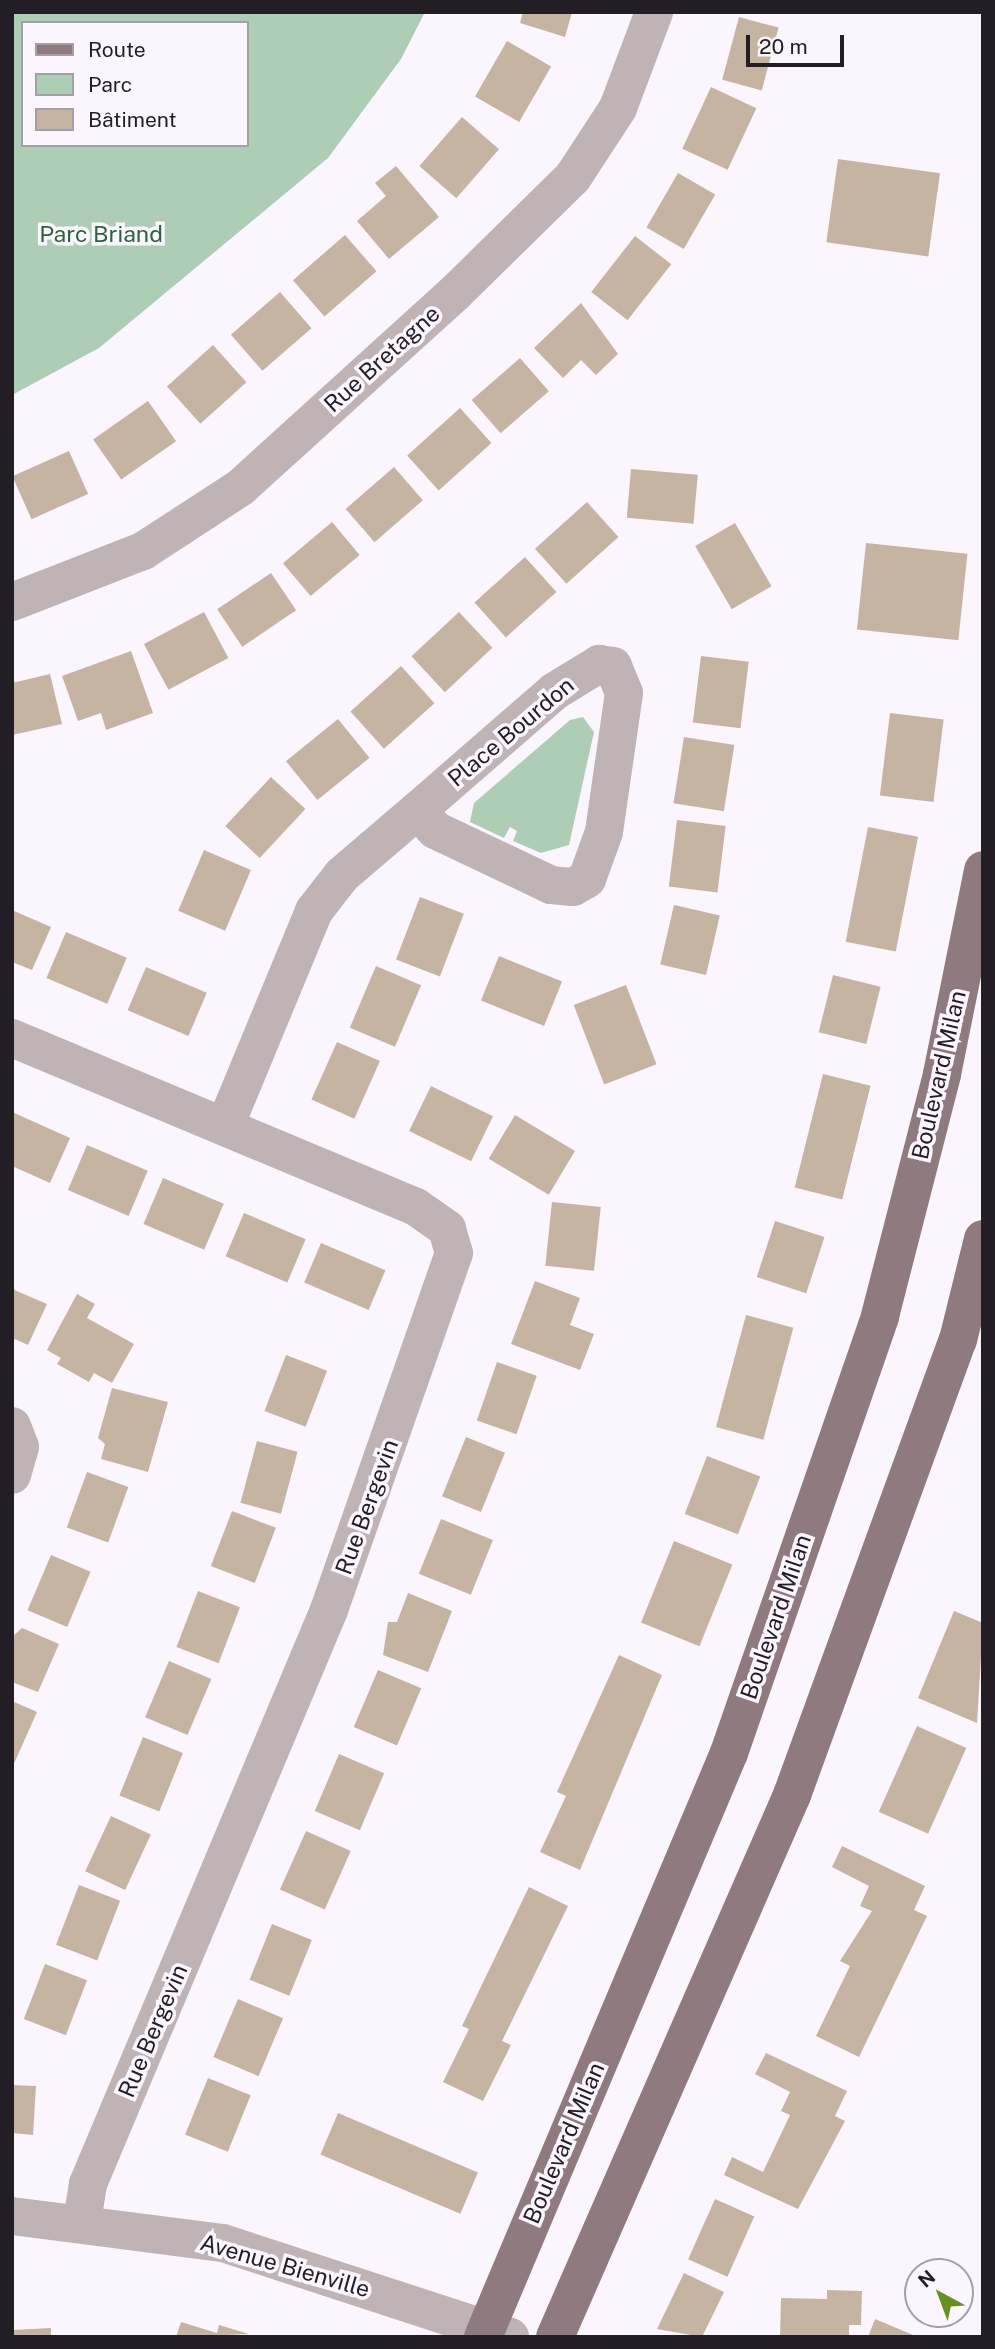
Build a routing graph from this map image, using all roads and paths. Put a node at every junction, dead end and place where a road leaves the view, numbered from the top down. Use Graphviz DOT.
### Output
graph roads {
  1 [pos="654,12"];
  2 [pos="12,602"];
  3 [pos="418,810"];
  4 [pos="983,870"];
  5 [pos="12,1038"];
  6 [pos="225,1126"];
  7 [pos="983,1239"];
  8 [pos="12,1426"];
  9 [pos="12,1475"];
  10 [pos="12,2216"];
  11 [pos="82,2221"];
  12 [pos="493,2334"];
  13 [pos="555,2337"];
  1 -- 2 [label="street, Rue Bretagne"];
  3 -- 3 [label="street, Place Bourdon"];
  3 -- 6 [label="street, Place Bourdon"];
  4 -- 12 [label="main road, Boulevard Milan"];
  5 -- 6 [label="street, Rue Bergevin"];
  6 -- 11 [label="street, Rue Bergevin"];
  7 -- 13 [label="main road"];
  8 -- 9 [label="street"];
  10 -- 11 [label="street, Avenue Bienville"];
  11 -- 12 [label="street, Avenue Bienville"];
}
